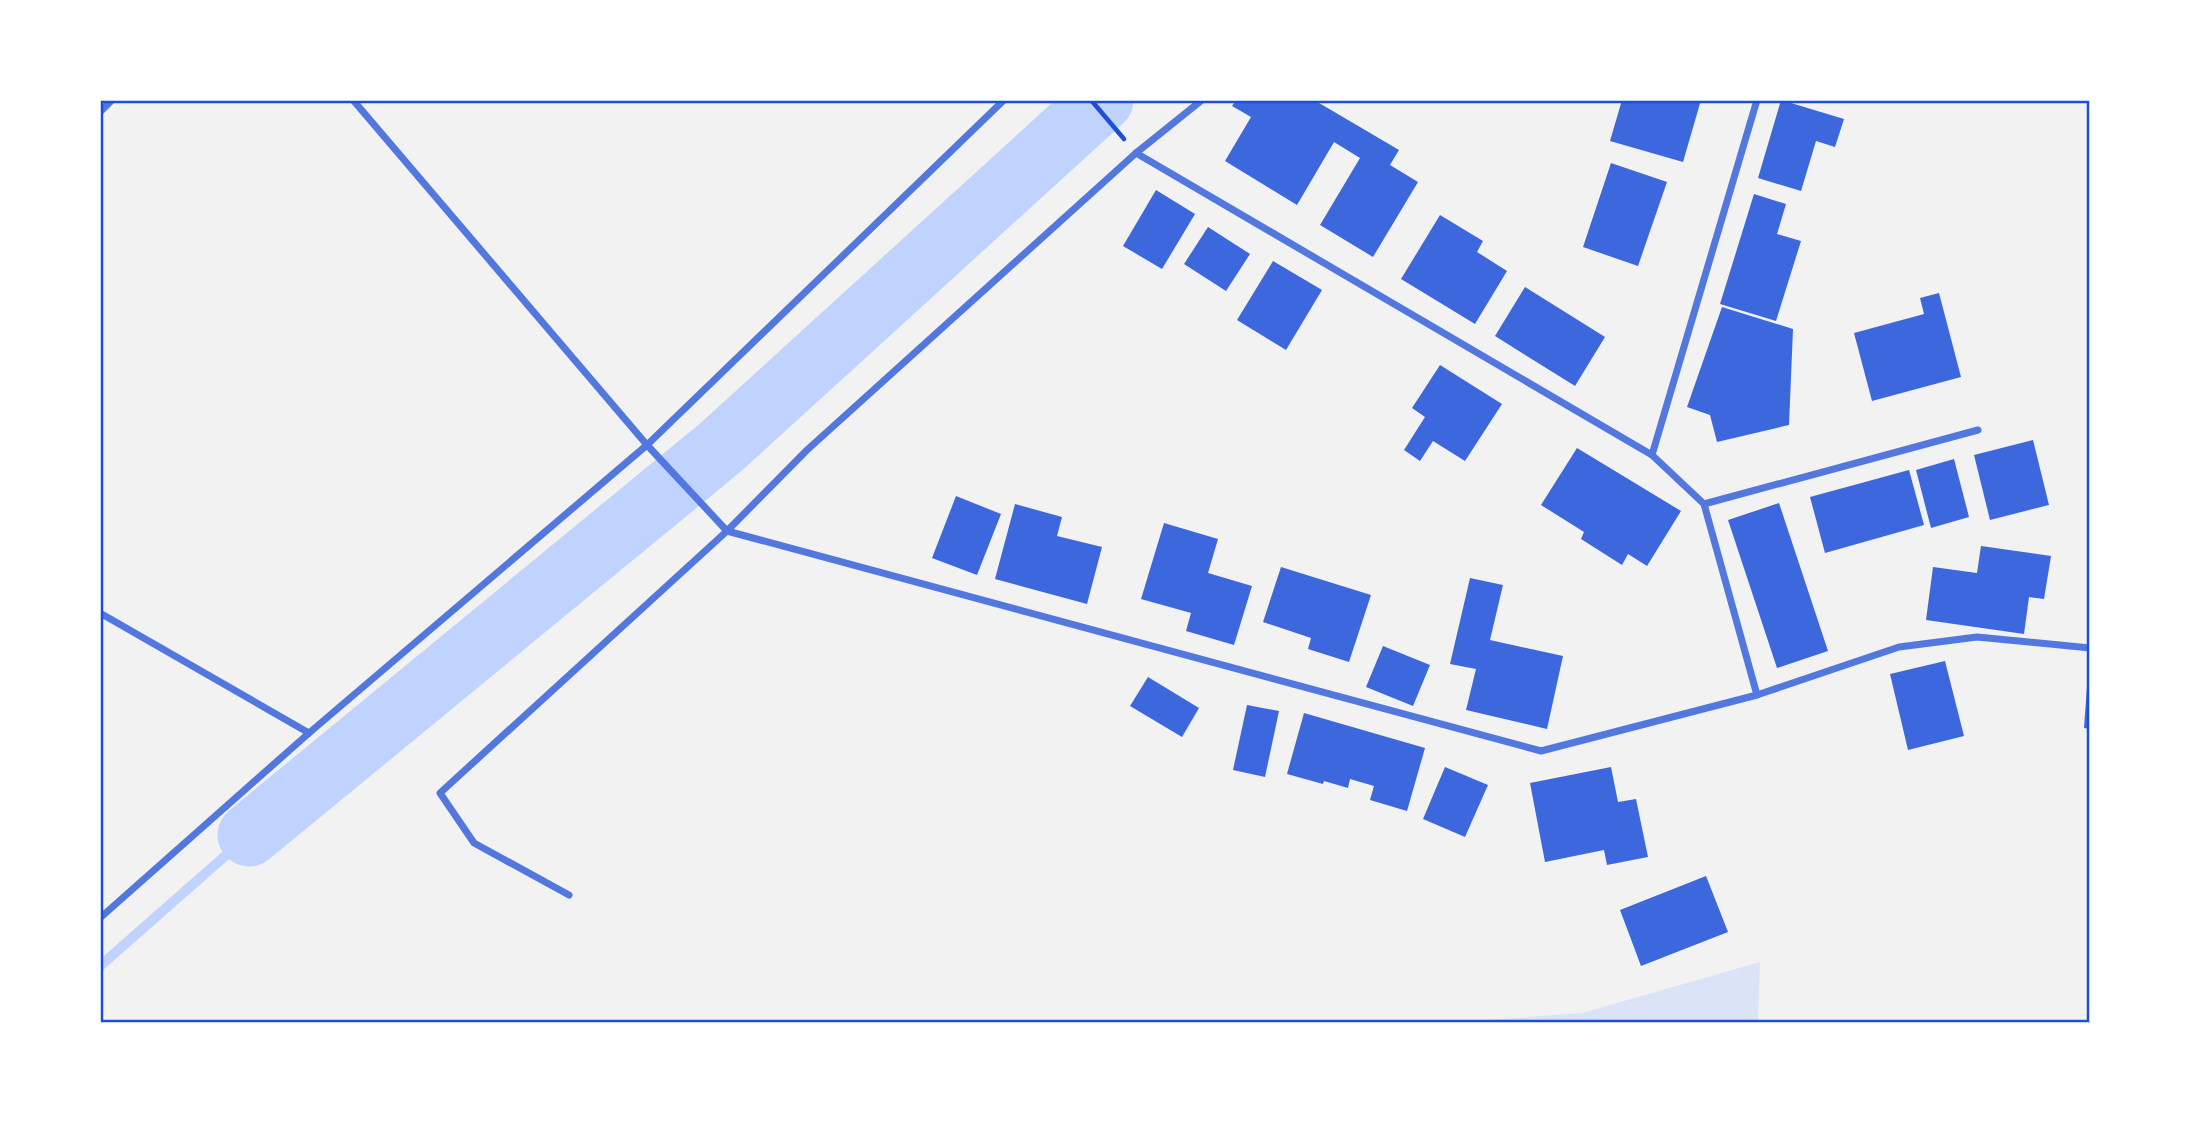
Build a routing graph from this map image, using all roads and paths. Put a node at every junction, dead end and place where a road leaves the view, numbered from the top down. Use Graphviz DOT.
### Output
graph roads {
  1 [pos="112,100"];
  2 [pos="353,100"];
  3 [pos="1004,100"];
  4 [pos="1091,100"];
  5 [pos="1202,100"];
  6 [pos="1757,100"];
  7 [pos="100,112"];
  8 [pos="1136,153"];
  9 [pos="1978,430"];
  10 [pos="647,445"];
  11 [pos="1652,454"];
  12 [pos="1704,504"];
  13 [pos="727,531"];
  14 [pos="100,614"];
  15 [pos="2090,648"];
  16 [pos="1757,695"];
  17 [pos="309,733"];
  18 [pos="569,895"];
  19 [pos="100,918"];
  1 -- 7 [label="street"];
  2 -- 10 [label="street"];
  3 -- 10 [label="street"];
  4 -- 8 [label="path"];
  5 -- 8 [label="street"];
  6 -- 11 [label="street"];
  8 -- 11 [label="street"];
  8 -- 13 [label="street"];
  9 -- 12 [label="street"];
  10 -- 13 [label="street"];
  10 -- 17 [label="street"];
  11 -- 12 [label="street"];
  12 -- 16 [label="street"];
  13 -- 16 [label="street"];
  13 -- 18 [label="street"];
  14 -- 17 [label="street"];
  15 -- 16 [label="street"];
  17 -- 19 [label="street"];
}
